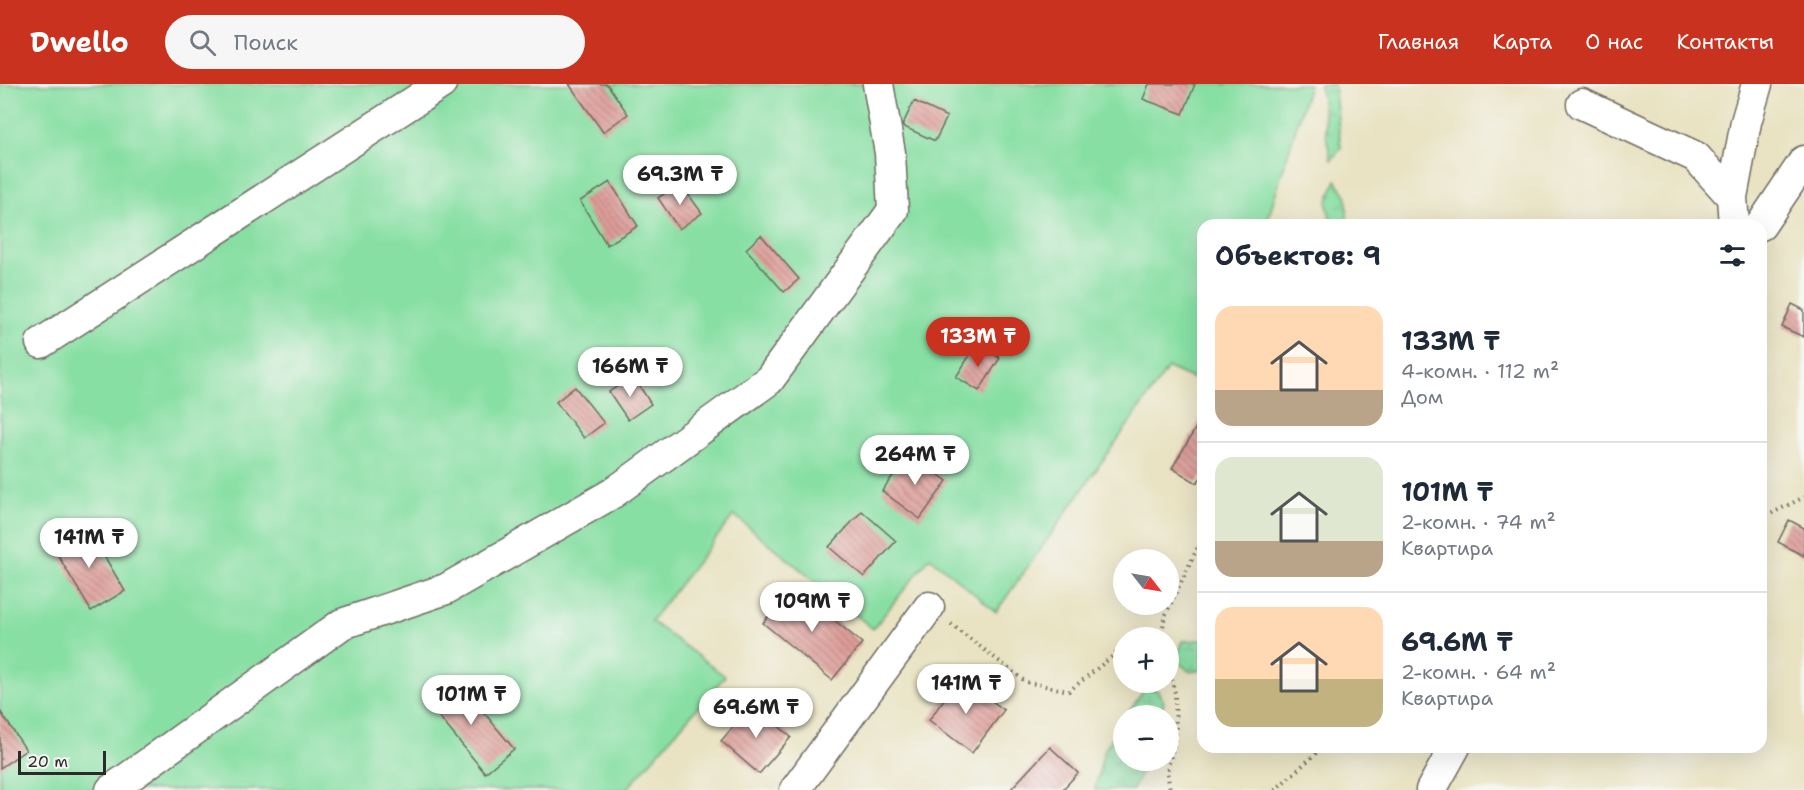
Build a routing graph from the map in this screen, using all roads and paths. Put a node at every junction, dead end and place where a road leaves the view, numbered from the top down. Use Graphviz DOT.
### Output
graph roads {
  1 [pos="441,84"];
  2 [pos="878,84"];
  3 [pos="1757,84"];
  4 [pos="1582,104"];
  5 [pos="1804,161"];
  6 [pos="1794,188"];
  7 [pos="1733,211"];
  8 [pos="1766,219"];
  9 [pos="41,343"];
  10 [pos="1804,497"];
  11 [pos="1767,516"];
  12 [pos="1197,549"];
  13 [pos="930,607"];
  14 [pos="1163,627"];
  15 [pos="1113,655"];
  16 [pos="1175,693"];
  17 [pos="1316,753"];
  18 [pos="1452,753"];
  19 [pos="111,790"];
  20 [pos="795,790"];
  21 [pos="1170,790"];
  22 [pos="1275,790"];
  23 [pos="1431,790"];
  1 -- 9 [label="lane"];
  2 -- 19 [label="lane"];
  3 -- 7 [label="lane"];
  4 -- 7 [label="lane"];
  5 -- 6 [label="lane"];
  6 -- 8 [label="lane"];
  10 -- 11 [label="path"];
  12 -- 14 [label="path"];
  13 -- 15 [label="path"];
  13 -- 20 [label="lane"];
  16 -- 21 [label="path"];
  17 -- 22 [label="path"];
  18 -- 23 [label="lane"];
}
